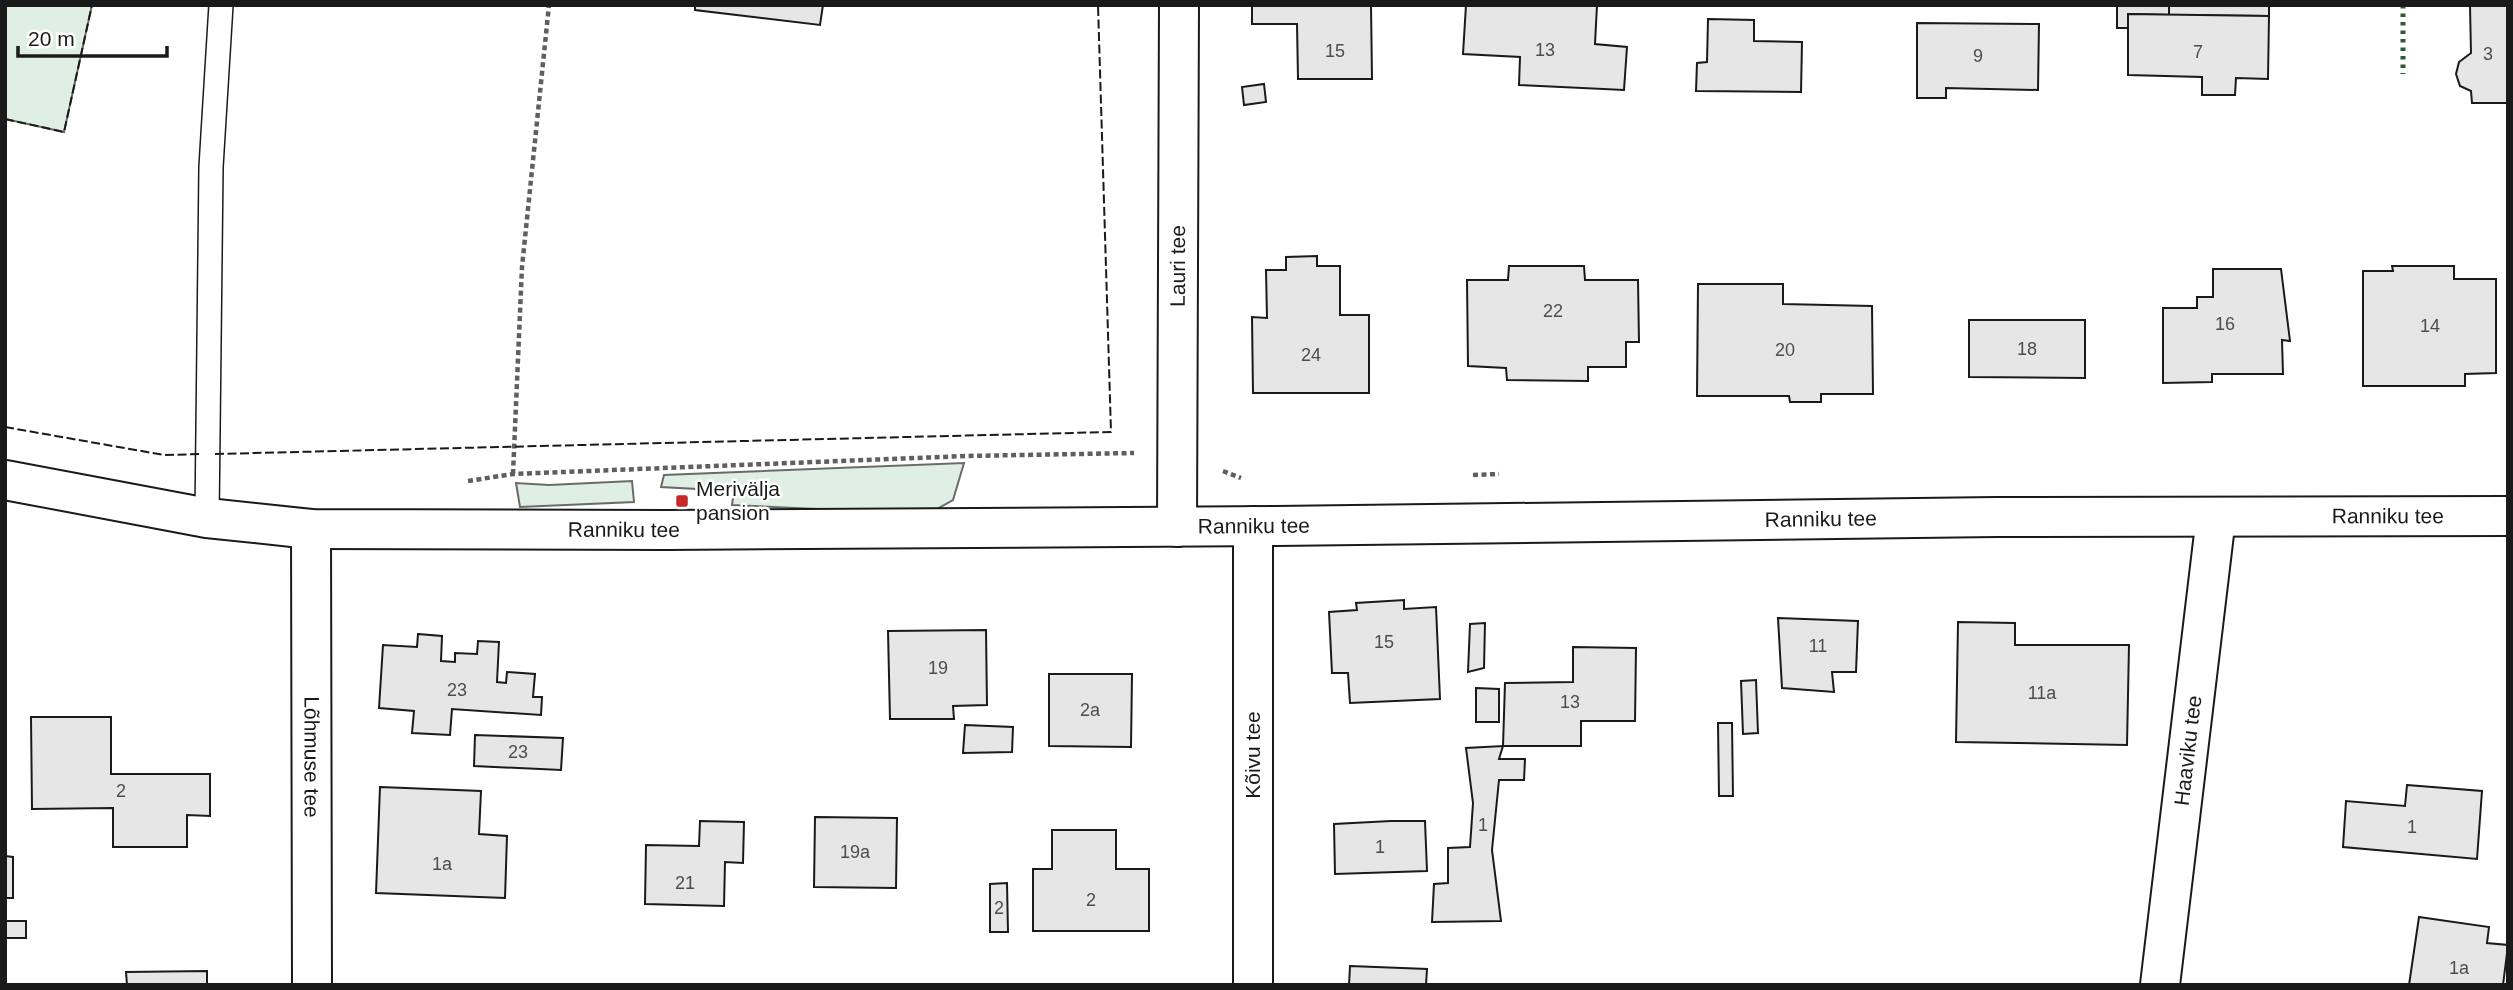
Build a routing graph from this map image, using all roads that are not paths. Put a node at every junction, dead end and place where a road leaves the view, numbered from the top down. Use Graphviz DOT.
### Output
graph roads {
  1 [pos="220,5"];
  2 [pos="1180,5"];
  3 [pos="5,480"];
  4 [pos="2508,516"];
  5 [pos="2216,517"];
  6 [pos="207,518"];
  7 [pos="1253,526"];
  8 [pos="1177,527"];
  9 [pos="311,529"];
  10 [pos="312,985"];
  11 [pos="1253,985"];
  12 [pos="2160,985"];
  1 -- 6 [label="lane"];
  2 -- 8 [label="street, Lauri tee"];
  3 -- 6 [label="street, Ranniku tee"];
  4 -- 5 [label="street, Ranniku tee"];
  5 -- 7 [label="street, Ranniku tee"];
  5 -- 12 [label="street, Haaviku tee"];
  6 -- 9 [label="street, Ranniku tee"];
  7 -- 8 [label="street, Ranniku tee"];
  7 -- 11 [label="street, Kõivu tee"];
  8 -- 9 [label="street, Ranniku tee"];
  9 -- 10 [label="street, Lõhmuse tee"];
}
